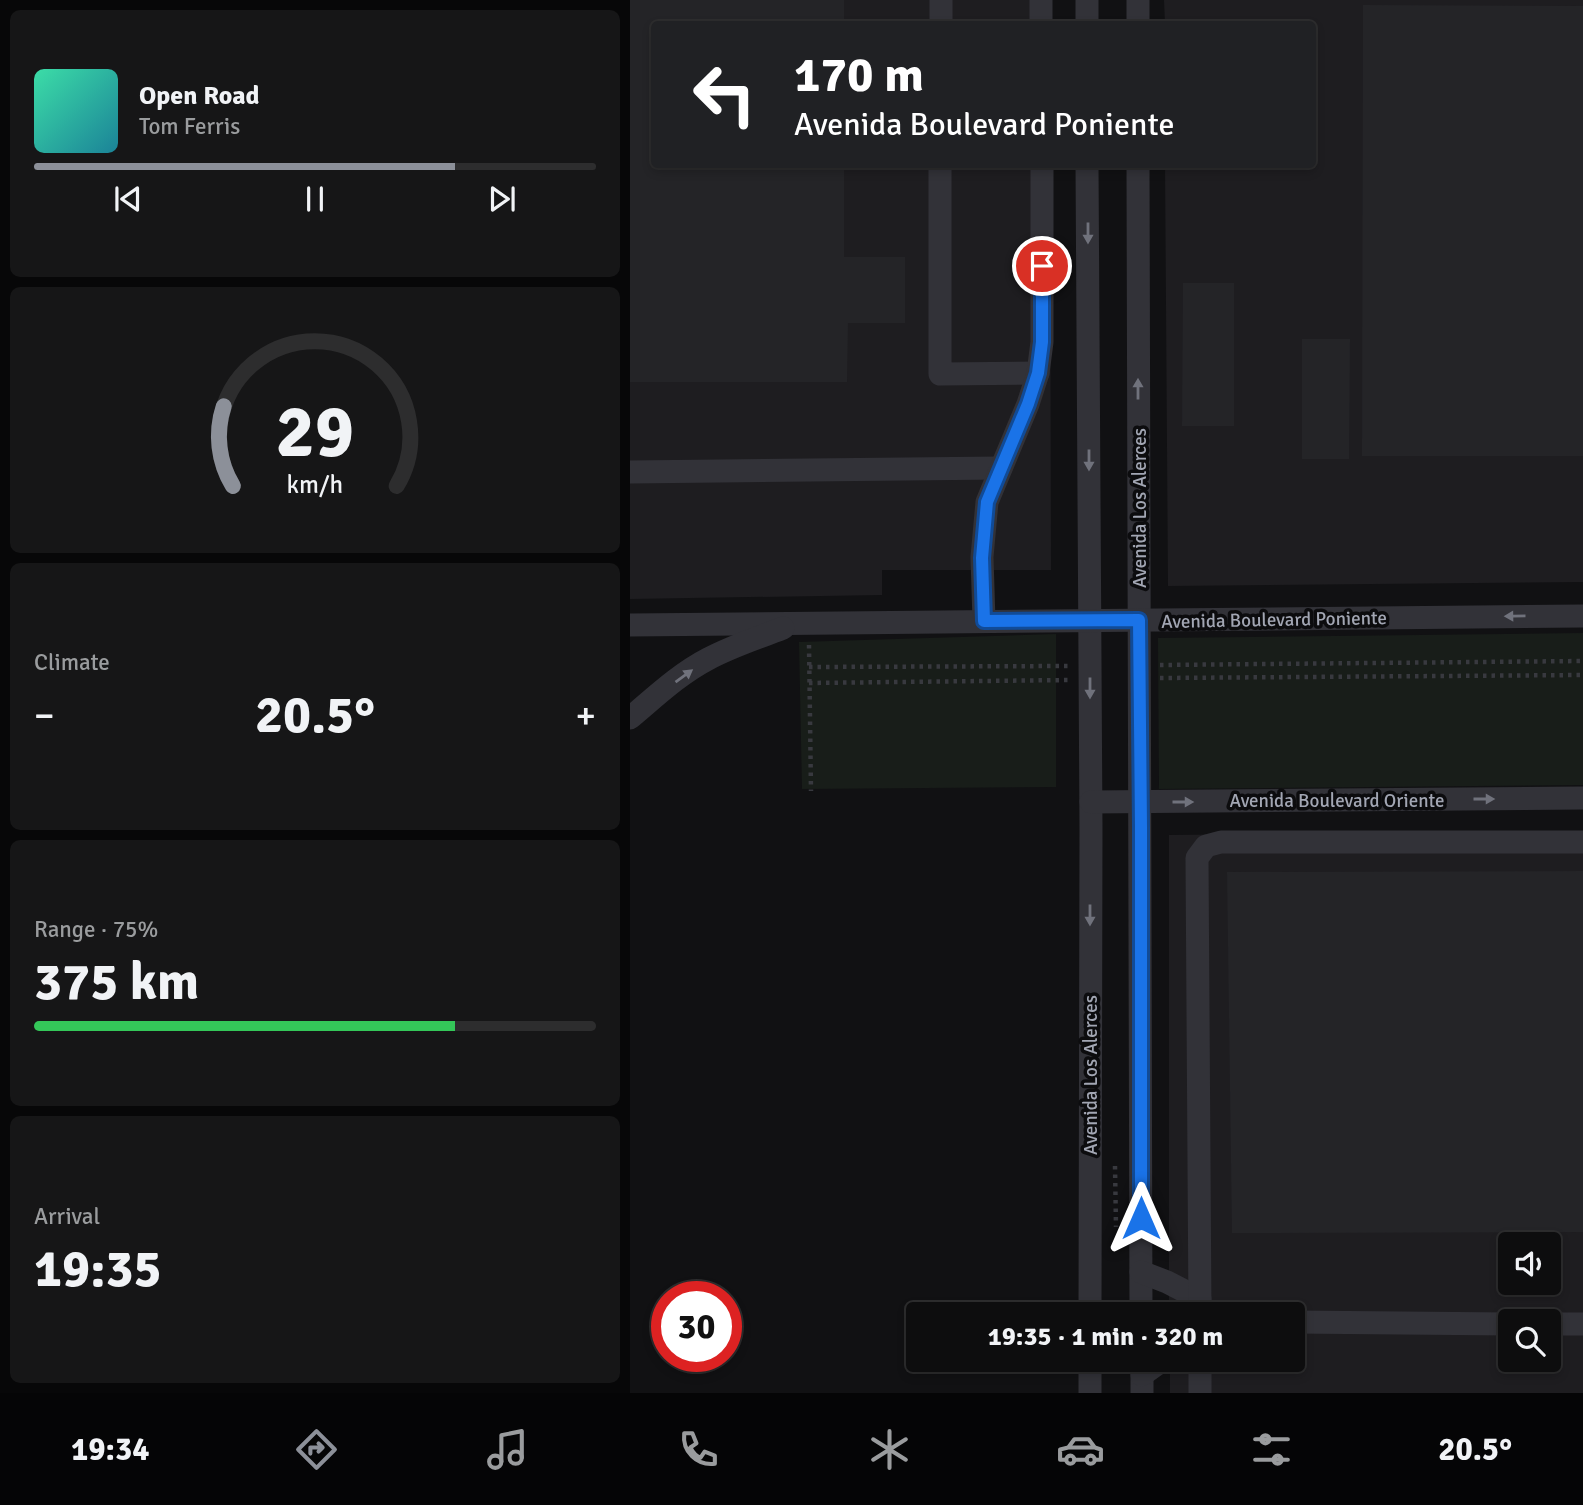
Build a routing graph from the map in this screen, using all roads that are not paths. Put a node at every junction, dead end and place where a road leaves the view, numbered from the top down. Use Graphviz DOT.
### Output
graph roads {
  1 [pos="941,0"];
  2 [pos="1041,0"];
  3 [pos="1087,0"];
  4 [pos="1138,0"];
  5 [pos="940,21"];
  6 [pos="1041,21"];
  7 [pos="1087,21"];
  8 [pos="1138,21"];
  9 [pos="940,168"];
  10 [pos="1042,168"];
  11 [pos="1087,168"];
  12 [pos="1138,168"];
  13 [pos="1038,373"];
  14 [pos="1001,468"];
  15 [pos="630,472"];
  16 [pos="1583,616"];
  17 [pos="1089,620"];
  18 [pos="1139,620"];
  19 [pos="984,621"];
  20 [pos="803,623"];
  21 [pos="630,625"];
  22 [pos="630,718"];
  23 [pos="1583,798"];
  24 [pos="1090,802"];
  25 [pos="1141,802"];
  26 [pos="1583,842"];
  27 [pos="1141,1272"];
  28 [pos="1090,1302"];
  29 [pos="1141,1302"];
  30 [pos="1194,1302"];
  31 [pos="1200,1302"];
  32 [pos="1305,1322"];
  33 [pos="1498,1324"];
  34 [pos="1561,1324"];
  35 [pos="1583,1324"];
  36 [pos="1090,1372"];
  37 [pos="1200,1372"];
  38 [pos="1090,1393"];
  39 [pos="1200,1393"];
  1 -- 5 [label="street"];
  2 -- 6 [label="street"];
  3 -- 7 [label="street"];
  4 -- 8 [label="street"];
  9 -- 13 [label="street"];
  10 -- 13 [label="street"];
  11 -- 17 [label="street, Avenida Los Alerces, one-way"];
  18 -- 12 [label="street, Avenida Los Alerces, one-way"];
  13 -- 14 [label="street"];
  14 -- 15 [label="street"];
  14 -- 19 [label="street"];
  16 -- 18 [label="street, Avenida Boulevard Poniente, one-way"];
  17 -- 18 [label="street, Avenida Boulevard Poniente"];
  17 -- 19 [label="street, Avenida Boulevard Poniente"];
  17 -- 24 [label="street, Avenida Los Alerces, one-way"];
  18 -- 25 [label="street, Avenida Los Alerces"];
  19 -- 20 [label="street, Avenida Boulevard Poniente"];
  20 -- 21 [label="street, Avenida Boulevard Poniente"];
  22 -- 20 [label="street, one-way"];
  25 -- 23 [label="street, Avenida Boulevard Oriente, one-way"];
  24 -- 25 [label="street, Avenida Boulevard Oriente"];
  24 -- 28 [label="street, Avenida Los Alerces, one-way"];
  25 -- 27 [label="street, Avenida Los Alerces"];
  26 -- 31 [label="street"];
  27 -- 29 [label="street, Avenida Los Alerces"];
  27 -- 30 [label="street"];
  32 -- 33 [label="street"];
  34 -- 35 [label="street"];
  36 -- 38 [label="street"];
  37 -- 39 [label="street"];
}
